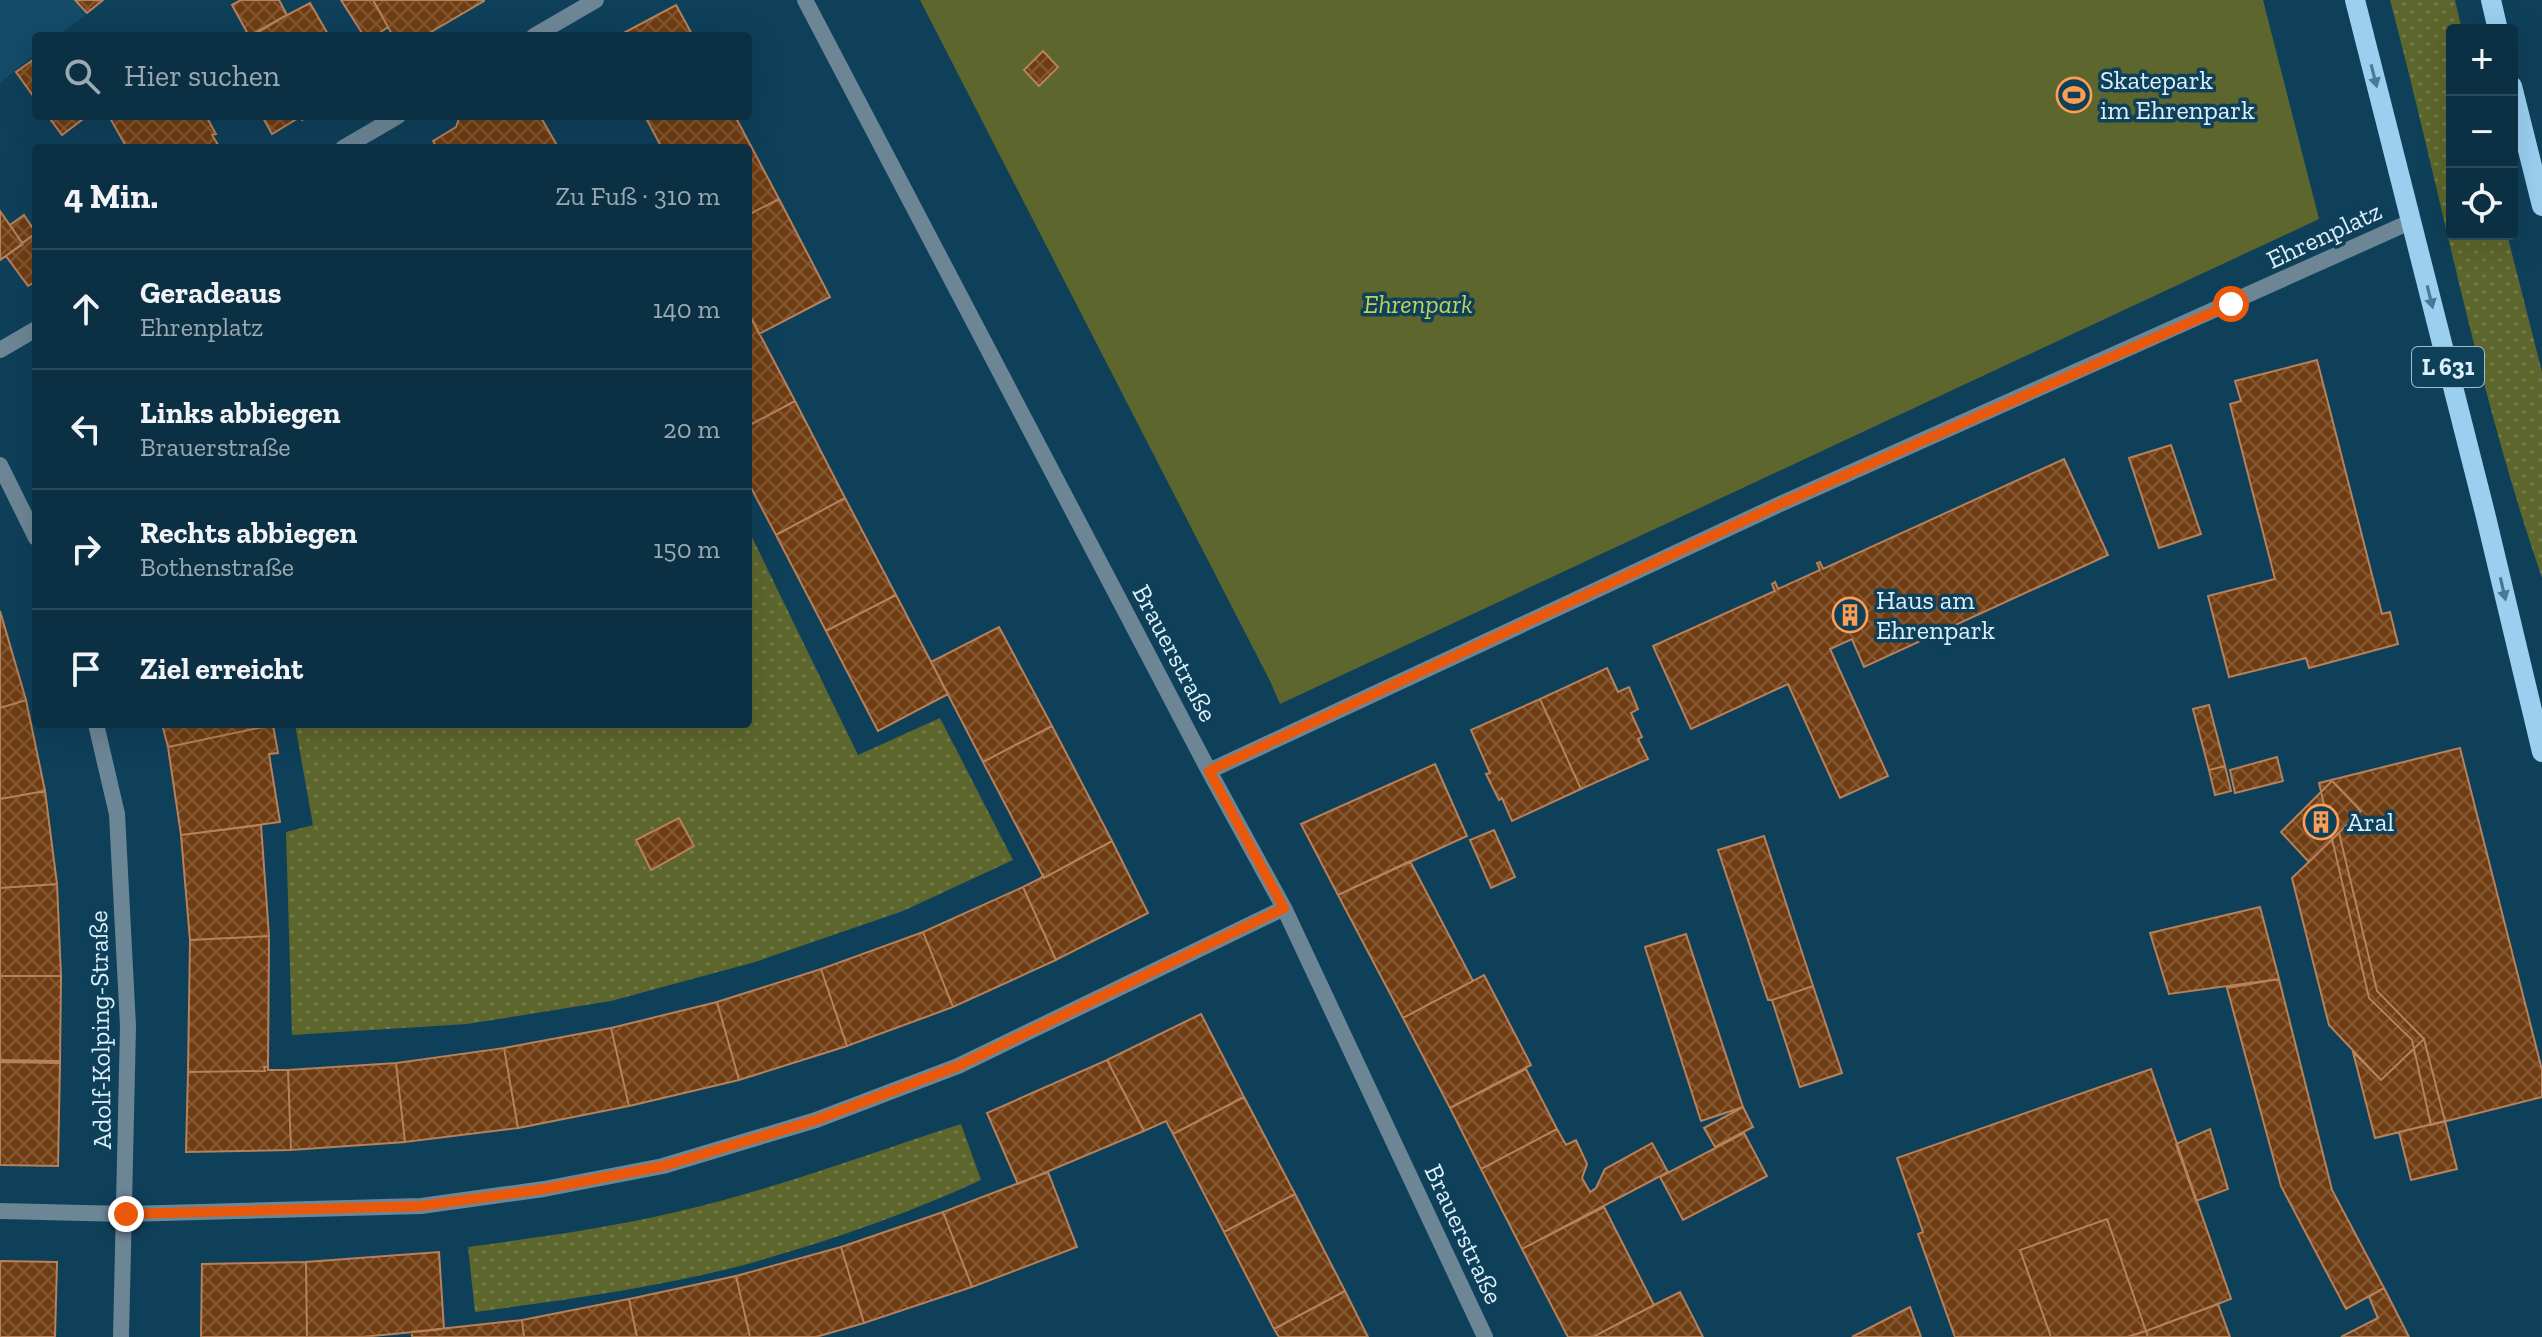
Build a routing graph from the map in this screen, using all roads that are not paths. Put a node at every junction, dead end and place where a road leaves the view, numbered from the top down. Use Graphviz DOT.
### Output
graph roads {
  1 [pos="596,0"];
  2 [pos="805,0"];
  3 [pos="2355,0"];
  4 [pos="2491,0"];
  5 [pos="2497,24"];
  6 [pos="541,32"];
  7 [pos="2514,96"];
  8 [pos="391,120"];
  9 [pos="350,144"];
  10 [pos="2542,206"];
  11 [pos="2410,222"];
  12 [pos="32,331"];
  13 [pos="0,350"];
  14 [pos="0,465"];
  15 [pos="32,530"];
  16 [pos="97,728"];
  17 [pos="2542,752"];
  18 [pos="1209,771"];
  19 [pos="1284,908"];
  20 [pos="0,1211"];
  21 [pos="126,1214"];
  22 [pos="121,1337"];
  23 [pos="1485,1337"];
  1 -- 6 [label="street"];
  2 -- 18 [label="street, Brauerstraße"];
  3 -- 11 [label="main road, L 631, one-way"];
  4 -- 5 [label="main road"];
  7 -- 10 [label="main road"];
  8 -- 9 [label="street"];
  11 -- 17 [label="main road, L 631, one-way"];
  11 -- 18 [label="street, Ehrenplatz"];
  12 -- 13 [label="street"];
  14 -- 15 [label="street"];
  16 -- 21 [label="street, Adolf-Kolping-Straße"];
  18 -- 19 [label="street, Brauerstraße"];
  19 -- 21 [label="street"];
  19 -- 23 [label="street, Brauerstraße"];
  20 -- 21 [label="street"];
  21 -- 22 [label="street, Adolf-Kolping-Straße"];
}
